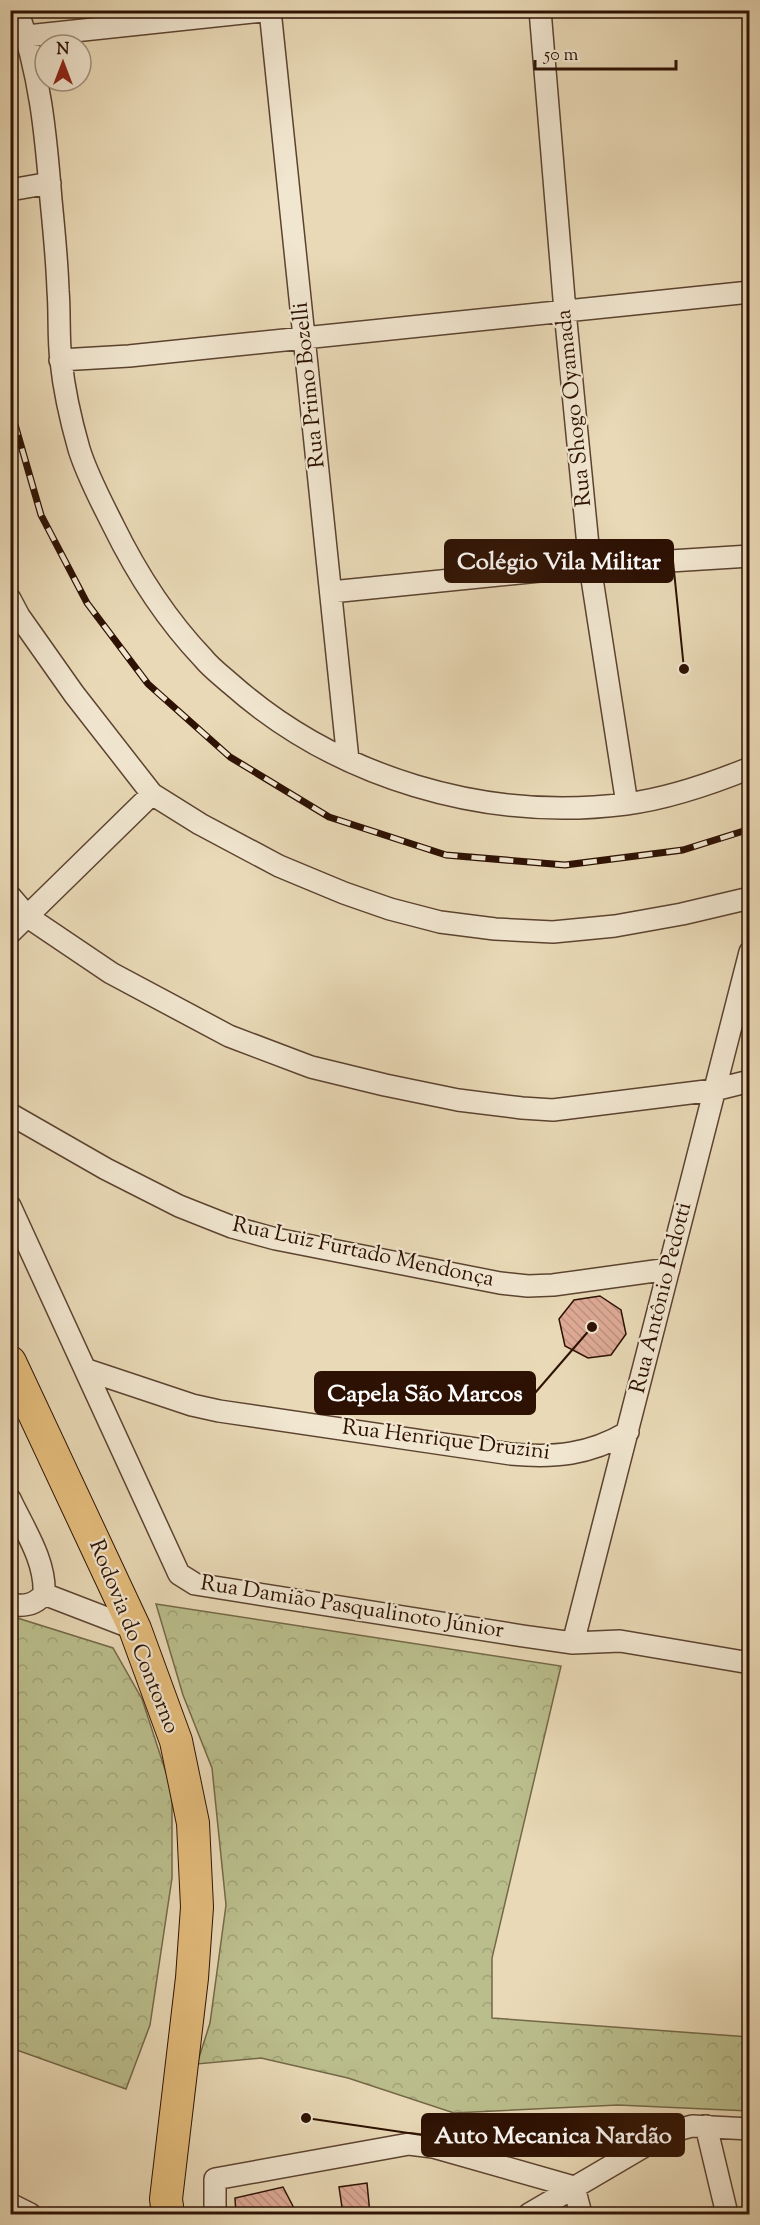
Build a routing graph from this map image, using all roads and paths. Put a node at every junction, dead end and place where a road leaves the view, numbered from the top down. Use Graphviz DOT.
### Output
graph roads {
  1 [pos="17,10"];
  2 [pos="540,10"];
  3 [pos="271,11"];
  4 [pos="27,36"];
  5 [pos="50,183"];
  6 [pos="10,190"];
  7 [pos="750,292"];
  8 [pos="565,311"];
  9 [pos="305,338"];
  10 [pos="60,360"];
  11 [pos="750,556"];
  12 [pos="590,566"];
  13 [pos="331,592"];
  14 [pos="10,599"];
  15 [pos="348,760"];
  16 [pos="750,768"];
  17 [pos="152,794"];
  18 [pos="627,804"];
  19 [pos="10,896"];
  20 [pos="750,898"];
  21 [pos="28,917"];
  22 [pos="10,933"];
  23 [pos="750,952"];
  24 [pos="750,1081"];
  25 [pos="714,1090"];
  26 [pos="10,1114"];
  27 [pos="10,1206"];
  28 [pos="669,1269"];
  29 [pos="10,1362"];
  30 [pos="87,1370"];
  31 [pos="627,1432"];
  32 [pos="10,1499"];
  33 [pos="44,1594"];
  34 [pos="10,1604"];
  35 [pos="135,1629"];
  36 [pos="573,1643"];
  37 [pos="749,1662"];
  38 [pos="706,2126"];
  39 [pos="750,2129"];
  40 [pos="574,2187"];
  41 [pos="10,2204"];
  42 [pos="30,2214"];
  43 [pos="168,2214"];
  44 [pos="215,2214"];
  45 [pos="529,2214"];
  46 [pos="581,2214"];
  47 [pos="727,2214"];
  1 -- 4 [label="street"];
  2 -- 8 [label="street, Rua Shogo Oyamada"];
  3 -- 4 [label="street"];
  3 -- 9 [label="street, Rua Primo Bozelli"];
  4 -- 5 [label="street"];
  5 -- 6 [label="street"];
  5 -- 10 [label="street"];
  7 -- 8 [label="street"];
  8 -- 9 [label="street"];
  8 -- 12 [label="street, Rua Shogo Oyamada"];
  9 -- 10 [label="street"];
  9 -- 13 [label="street, Rua Primo Bozelli"];
  10 -- 15 [label="street"];
  11 -- 12 [label="street"];
  12 -- 13 [label="street"];
  12 -- 18 [label="street, Rua Shogo Oyamada"];
  13 -- 15 [label="street, Rua Primo Bozelli"];
  14 -- 17 [label="street"];
  15 -- 18 [label="street"];
  16 -- 18 [label="street"];
  17 -- 20 [label="street"];
  17 -- 21 [label="street"];
  19 -- 21 [label="street"];
  21 -- 22 [label="street"];
  21 -- 25 [label="street"];
  23 -- 25 [label="street, Rua Antônio Pedotti"];
  24 -- 25 [label="street"];
  25 -- 28 [label="street, Rua Antônio Pedotti"];
  26 -- 28 [label="street, Rua Luiz Furtado Mendonça"];
  27 -- 30 [label="street, Rua Damião Pasqualinoto Júnior"];
  28 -- 31 [label="street, Rua Antônio Pedotti"];
  29 -- 35 [label="main road, Rodovia do Contorno"];
  30 -- 31 [label="street, Rua Henrique Druzini"];
  30 -- 36 [label="street, Rua Damião Pasqualinoto Júnior"];
  31 -- 36 [label="street, Rua Antônio Pedotti"];
  32 -- 33 [label="street"];
  33 -- 34 [label="street"];
  33 -- 35 [label="street"];
  35 -- 43 [label="main road, Rodovia do Contorno"];
  36 -- 37 [label="street, Rua Damião Pasqualinoto Júnior"];
  38 -- 39 [label="street"];
  38 -- 40 [label="street"];
  38 -- 47 [label="street"];
  40 -- 44 [label="street"];
  40 -- 45 [label="street"];
  40 -- 46 [label="street"];
  41 -- 42 [label="street"];
}
